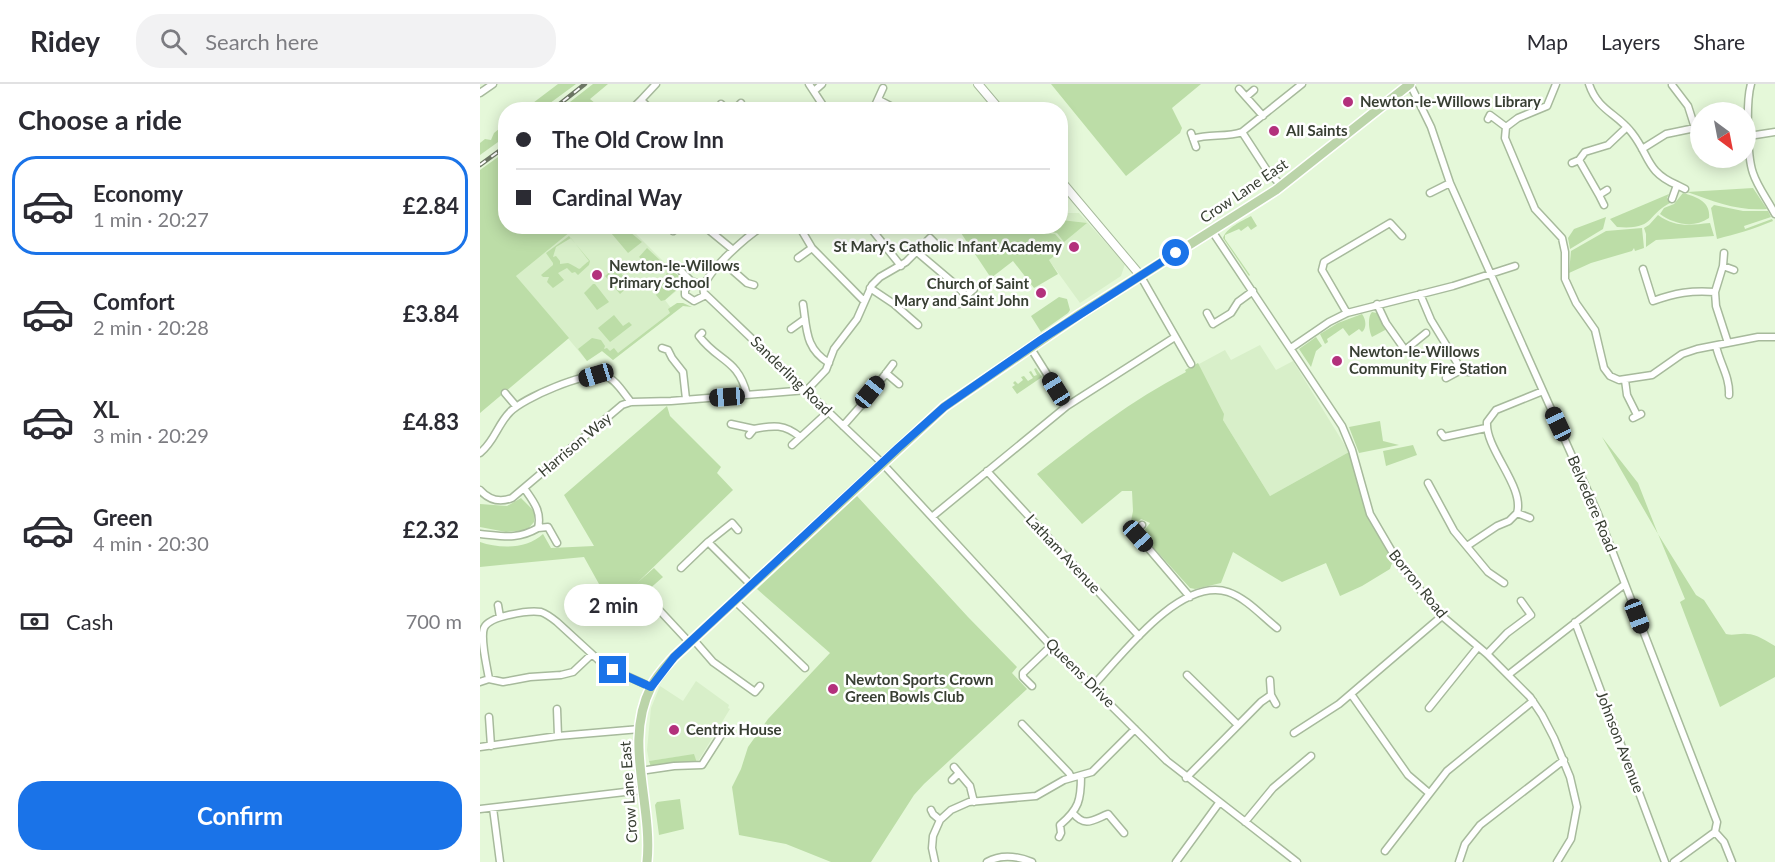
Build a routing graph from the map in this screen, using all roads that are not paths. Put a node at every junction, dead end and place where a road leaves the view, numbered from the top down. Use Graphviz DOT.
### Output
graph roads {
  1 [pos="493,84"];
  2 [pos="656,84"];
  3 [pos="809,84"];
  4 [pos="822,84"];
  5 [pos="978,84"];
  6 [pos="1302,84"];
  7 [pos="1410,84"];
  8 [pos="1556,84"];
  9 [pos="1589,84"];
  10 [pos="1751,84"];
  11 [pos="1672,85"];
  12 [pos="883,88"];
  13 [pos="1239,88"];
  14 [pos="1254,90"];
  15 [pos="1665,90"];
  16 [pos="814,91"];
  17 [pos="480,93"];
  18 [pos="1246,97"];
  19 [pos="641,100"];
  20 [pos="879,100"];
  21 [pos="821,102"];
  22 [pos="883,102"];
  23 [pos="993,102"];
  24 [pos="1747,102"];
  25 [pos="1690,110"];
  26 [pos="1491,115"];
  27 [pos="1263,116"];
  28 [pos="1506,127"];
  29 [pos="1627,127"];
  30 [pos="1690,129"];
  31 [pos="1242,132"];
  32 [pos="1775,132"];
  33 [pos="1756,135"];
  34 [pos="1196,147"];
  35 [pos="1642,149"];
  36 [pos="1579,160"];
  37 [pos="1572,163"];
  38 [pos="1752,168"];
  39 [pos="1450,183"];
  40 [pos="1677,185"];
  41 [pos="1282,186"];
  42 [pos="1685,189"];
  43 [pos="1068,190"];
  44 [pos="1607,190"];
  45 [pos="1430,193"];
  46 [pos="1599,195"];
  47 [pos="1672,199"];
  48 [pos="1604,205"];
  49 [pos="1775,214"];
  50 [pos="1386,216"];
  51 [pos="1390,223"];
  52 [pos="1212,231"];
  53 [pos="714,234"];
  54 [pos="750,234"];
  55 [pos="804,234"];
  56 [pos="875,234"];
  57 [pos="1402,236"];
  58 [pos="937,244"];
  59 [pos="812,248"];
  60 [pos="732,249"];
  61 [pos="917,252"];
  62 [pos="1724,254"];
  63 [pos="798,258"];
  64 [pos="723,262"];
  65 [pos="901,266"];
  66 [pos="1723,266"];
  67 [pos="1515,267"];
  68 [pos="678,268"];
  69 [pos="1643,269"];
  70 [pos="1734,270"];
  71 [pos="1490,274"];
  72 [pos="1140,275"];
  73 [pos="691,281"];
  74 [pos="755,286"];
  75 [pos="870,288"];
  76 [pos="704,289"];
  77 [pos="974,289"];
  78 [pos="1253,291"];
  79 [pos="1714,292"];
  80 [pos="1420,294"];
  81 [pos="966,296"];
  82 [pos="864,300"];
  83 [pos="1653,301"];
  84 [pos="803,304"];
  85 [pos="959,304"];
  86 [pos="1377,304"];
  87 [pos="1656,308"];
  88 [pos="1207,313"];
  89 [pos="1347,313"];
  90 [pos="805,319"];
  91 [pos="918,325"];
  92 [pos="791,329"];
  93 [pos="1426,333"];
  94 [pos="698,336"];
  95 [pos="1175,337"];
  96 [pos="1775,337"];
  97 [pos="1728,343"];
  98 [pos="1716,346"];
  99 [pos="1030,348"];
  100 [pos="1291,348"];
  101 [pos="667,349"];
  102 [pos="829,363"];
  103 [pos="893,364"];
  104 [pos="1191,364"];
  105 [pos="1459,370"];
  106 [pos="1469,372"];
  107 [pos="886,373"];
  108 [pos="1446,378"];
  109 [pos="1625,380"];
  110 [pos="899,384"];
  111 [pos="807,390"];
  112 [pos="1543,391"];
  113 [pos="506,393"];
  114 [pos="747,395"];
  115 [pos="1729,396"];
  116 [pos="687,399"];
  117 [pos="631,402"];
  118 [pos="516,406"];
  119 [pos="1066,406"];
  120 [pos="828,412"];
  121 [pos="1637,416"];
  122 [pos="731,424"];
  123 [pos="843,426"];
  124 [pos="1486,428"];
  125 [pos="800,437"];
  126 [pos="1443,437"];
  127 [pos="792,445"];
  128 [pos="480,453"];
  129 [pos="882,463"];
  130 [pos="987,471"];
  131 [pos="1428,483"];
  132 [pos="524,488"];
  133 [pos="481,494"];
  134 [pos="1517,513"];
  135 [pos="933,516"];
  136 [pos="1530,518"];
  137 [pos="1142,525"];
  138 [pos="538,528"];
  139 [pos="738,530"];
  140 [pos="1130,530"];
  141 [pos="480,534"];
  142 [pos="1138,536"];
  143 [pos="708,542"];
  144 [pos="557,543"];
  145 [pos="1467,546"];
  146 [pos="681,568"];
  147 [pos="1504,583"];
  148 [pos="1625,584"];
  149 [pos="751,585"];
  150 [pos="1190,597"];
  151 [pos="649,599"];
  152 [pos="734,600"];
  153 [pos="1521,601"];
  154 [pos="498,605"];
  155 [pos="1537,610"];
  156 [pos="1531,615"];
  157 [pos="1442,616"];
  158 [pos="500,617"];
  159 [pos="1575,622"];
  160 [pos="1276,628"];
  161 [pos="1139,636"];
  162 [pos="691,641"];
  163 [pos="1051,646"];
  164 [pos="1478,647"];
  165 [pos="1487,654"];
  166 [pos="591,655"];
  167 [pos="805,668"];
  168 [pos="1187,675"];
  169 [pos="1508,675"];
  170 [pos="489,679"];
  171 [pos="1270,680"];
  172 [pos="480,682"];
  173 [pos="760,686"];
  174 [pos="1032,686"];
  175 [pos="1093,686"];
  176 [pos="651,687"];
  177 [pos="1351,694"];
  178 [pos="1271,695"];
  179 [pos="1533,701"];
  180 [pos="1276,704"];
  181 [pos="1429,708"];
  182 [pos="557,710"];
  183 [pos="489,717"];
  184 [pos="1022,724"];
  185 [pos="1238,725"];
  186 [pos="640,729"];
  187 [pos="725,729"];
  188 [pos="1136,729"];
  189 [pos="1294,733"];
  190 [pos="558,736"];
  191 [pos="491,746"];
  192 [pos="480,747"];
  193 [pos="1311,756"];
  194 [pos="1564,760"];
  195 [pos="640,771"];
  196 [pos="1081,776"];
  197 [pos="1071,777"];
  198 [pos="1186,777"];
  199 [pos="952,780"];
  200 [pos="642,790"];
  201 [pos="1429,793"];
  202 [pos="974,801"];
  203 [pos="1219,803"];
  204 [pos="493,808"];
  205 [pos="480,809"];
  206 [pos="931,810"];
  207 [pos="1073,813"];
  208 [pos="940,820"];
  209 [pos="1245,822"];
  210 [pos="1715,832"];
  211 [pos="1124,833"];
  212 [pos="1059,837"];
  213 [pos="1032,851"];
  214 [pos="1385,851"];
  215 [pos="1030,861"];
  216 [pos="500,862"];
  217 [pos="647,862"];
  218 [pos="935,862"];
  219 [pos="987,862"];
  220 [pos="1176,862"];
  221 [pos="1297,862"];
  222 [pos="1459,862"];
  223 [pos="1557,862"];
  224 [pos="1665,862"];
  225 [pos="1674,862"];
  226 [pos="1732,862"];
  1 -- 17 [label="street"];
  2 -- 19 [label="street"];
  3 -- 16 [label="street"];
  4 -- 16 [label="street"];
  5 -- 23 [label="street"];
  6 -- 27 [label="street"];
  7 -- 39 [label="street, Belvedere Road"];
  7 -- 41 [label="main road, Crow Lane East"];
  8 -- 28 [label="street"];
  9 -- 29 [label="street"];
  10 -- 24 [label="street"];
  11 -- 15 [label="street"];
  11 -- 25 [label="street"];
  12 -- 20 [label="street"];
  13 -- 18 [label="street"];
  14 -- 18 [label="street"];
  16 -- 21 [label="street"];
  18 -- 27 [label="street"];
  20 -- 22 [label="street"];
  26 -- 28 [label="street"];
  27 -- 31 [label="street"];
  28 -- 109 [label="street"];
  29 -- 35 [label="street"];
  29 -- 36 [label="street"];
  30 -- 35 [label="street"];
  31 -- 34 [label="street"];
  31 -- 41 [label="street"];
  32 -- 33 [label="street"];
  35 -- 40 [label="street"];
  36 -- 37 [label="street"];
  36 -- 46 [label="street"];
  38 -- 49 [label="street"];
  39 -- 45 [label="street"];
  39 -- 71 [label="street, Belvedere Road"];
  40 -- 42 [label="street"];
  40 -- 47 [label="street"];
  41 -- 52 [label="main road, Crow Lane East"];
  43 -- 72 [label="street"];
  44 -- 46 [label="street"];
  46 -- 48 [label="street"];
  50 -- 51 [label="street"];
  51 -- 57 [label="street"];
  51 -- 89 [label="street"];
  52 -- 72 [label="main road, Crow Lane East"];
  52 -- 78 [label="street, Borron Road"];
  53 -- 60 [label="street"];
  54 -- 60 [label="street"];
  55 -- 59 [label="street"];
  56 -- 65 [label="street"];
  58 -- 61 [label="street"];
  59 -- 63 [label="street"];
  59 -- 82 [label="street"];
  60 -- 64 [label="street"];
  61 -- 65 [label="street"];
  61 -- 81 [label="street"];
  62 -- 66 [label="street"];
  64 -- 74 [label="street"];
  64 -- 76 [label="street"];
  65 -- 75 [label="street"];
  66 -- 70 [label="street"];
  66 -- 79 [label="street"];
  67 -- 71 [label="street"];
  68 -- 73 [label="street"];
  69 -- 83 [label="street"];
  71 -- 80 [label="street"];
  71 -- 112 [label="street, Belvedere Road"];
  72 -- 95 [label="street"];
  72 -- 99 [label="main road, Crow Lane East"];
  73 -- 76 [label="street"];
  73 -- 76 [label="street"];
  75 -- 82 [label="street"];
  75 -- 91 [label="street"];
  76 -- 111 [label="street, Sanderling Road"];
  77 -- 81 [label="street"];
  78 -- 88 [label="street"];
  78 -- 100 [label="street, Borron Road"];
  79 -- 83 [label="street"];
  79 -- 97 [label="street"];
  80 -- 86 [label="street"];
  80 -- 105 [label="street"];
  81 -- 85 [label="street"];
  82 -- 102 [label="street"];
  83 -- 87 [label="street"];
  84 -- 90 [label="street"];
  86 -- 89 [label="street"];
  86 -- 93 [label="street"];
  89 -- 100 [label="street"];
  90 -- 92 [label="street"];
  90 -- 102 [label="street"];
  94 -- 114 [label="street"];
  95 -- 104 [label="street"];
  95 -- 119 [label="street"];
  96 -- 97 [label="street"];
  97 -- 98 [label="street"];
  98 -- 109 [label="street"];
  98 -- 115 [label="street"];
  99 -- 119 [label="street"];
  99 -- 129 [label="main road, Crow Lane East"];
  100 -- 157 [label="street, Borron Road"];
  101 -- 116 [label="street"];
  102 -- 111 [label="street"];
  103 -- 107 [label="street"];
  105 -- 106 [label="street"];
  105 -- 108 [label="street"];
  107 -- 110 [label="street"];
  107 -- 123 [label="street"];
  109 -- 121 [label="street"];
  111 -- 114 [label="street"];
  111 -- 120 [label="street, Sanderling Road"];
  112 -- 124 [label="street"];
  112 -- 148 [label="street, Belvedere Road"];
  113 -- 118 [label="street"];
  114 -- 116 [label="street"];
  116 -- 117 [label="street"];
  117 -- 118 [label="street"];
  117 -- 132 [label="street, Harrison Way"];
  118 -- 128 [label="street"];
  119 -- 130 [label="street"];
  120 -- 123 [label="street, Sanderling Road"];
  120 -- 125 [label="street"];
  122 -- 125 [label="street"];
  123 -- 129 [label="street, Sanderling Road"];
  124 -- 126 [label="street"];
  124 -- 134 [label="street"];
  125 -- 127 [label="street"];
  129 -- 135 [label="street, Queens Drive"];
  129 -- 149 [label="main road, Crow Lane East"];
  130 -- 135 [label="street"];
  130 -- 161 [label="street, Latham Avenue"];
  131 -- 145 [label="street"];
  132 -- 133 [label="street, Harrison Way"];
  132 -- 138 [label="street, Harrison Way"];
  134 -- 136 [label="street"];
  134 -- 145 [label="street"];
  135 -- 163 [label="street, Queens Drive"];
  137 -- 142 [label="street"];
  138 -- 141 [label="street"];
  138 -- 144 [label="street"];
  139 -- 143 [label="street"];
  140 -- 142 [label="street"];
  142 -- 150 [label="street"];
  143 -- 146 [label="street"];
  143 -- 149 [label="street"];
  145 -- 147 [label="street"];
  148 -- 159 [label="street"];
  148 -- 210 [label="street, Belvedere Road"];
  149 -- 152 [label="main road, Crow Lane East"];
  150 -- 160 [label="street"];
  150 -- 161 [label="street"];
  151 -- 162 [label="street"];
  152 -- 162 [label="main road, Crow Lane East"];
  152 -- 167 [label="street"];
  153 -- 156 [label="street"];
  154 -- 158 [label="street"];
  155 -- 156 [label="street"];
  156 -- 165 [label="street"];
  157 -- 164 [label="street, Borron Road"];
  157 -- 177 [label="street"];
  158 -- 166 [label="street"];
  158 -- 170 [label="street"];
  159 -- 169 [label="street"];
  159 -- 224 [label="street, Johnson Avenue"];
  161 -- 175 [label="street"];
  162 -- 173 [label="street"];
  162 -- 176 [label="main road, Crow Lane East"];
  163 -- 174 [label="street"];
  163 -- 175 [label="street, Queens Drive"];
  164 -- 165 [label="street, Borron Road"];
  164 -- 181 [label="street"];
  165 -- 169 [label="street, Borron Road"];
  166 -- 170 [label="street"];
  166 -- 176 [label="street"];
  168 -- 185 [label="street"];
  169 -- 179 [label="street, Borron Road"];
  170 -- 172 [label="street"];
  171 -- 178 [label="street"];
  175 -- 188 [label="street, Queens Drive"];
  176 -- 186 [label="main road, Crow Lane East"];
  177 -- 189 [label="street"];
  177 -- 201 [label="street"];
  178 -- 180 [label="street"];
  178 -- 185 [label="street"];
  179 -- 194 [label="street, Borron Road"];
  179 -- 201 [label="street"];
  182 -- 190 [label="street"];
  183 -- 191 [label="street"];
  184 -- 197 [label="street"];
  185 -- 198 [label="street"];
  186 -- 190 [label="street"];
  186 -- 195 [label="main road, Crow Lane East"];
  187 -- 195 [label="street"];
  188 -- 196 [label="street"];
  188 -- 198 [label="street, Queens Drive"];
  190 -- 191 [label="street"];
  191 -- 192 [label="street"];
  193 -- 209 [label="street"];
  194 -- 222 [label="street"];
  194 -- 223 [label="street, Borron Road"];
  195 -- 200 [label="main road, Crow Lane East"];
  196 -- 197 [label="street"];
  196 -- 207 [label="street"];
  197 -- 202 [label="street"];
  198 -- 203 [label="street, Queens Drive"];
  199 -- 202 [label="street"];
  200 -- 204 [label="street"];
  200 -- 217 [label="main road, Crow Lane East"];
  201 -- 214 [label="street"];
  202 -- 208 [label="street"];
  203 -- 209 [label="street, Queens Drive"];
  203 -- 220 [label="street"];
  204 -- 205 [label="street"];
  204 -- 216 [label="street"];
  206 -- 208 [label="street"];
  207 -- 211 [label="street"];
  207 -- 212 [label="street"];
  208 -- 218 [label="street"];
  209 -- 221 [label="street, Queens Drive"];
  210 -- 225 [label="street"];
  210 -- 226 [label="street, Belvedere Road"];
  213 -- 215 [label="street"];
  215 -- 219 [label="street"];
}
